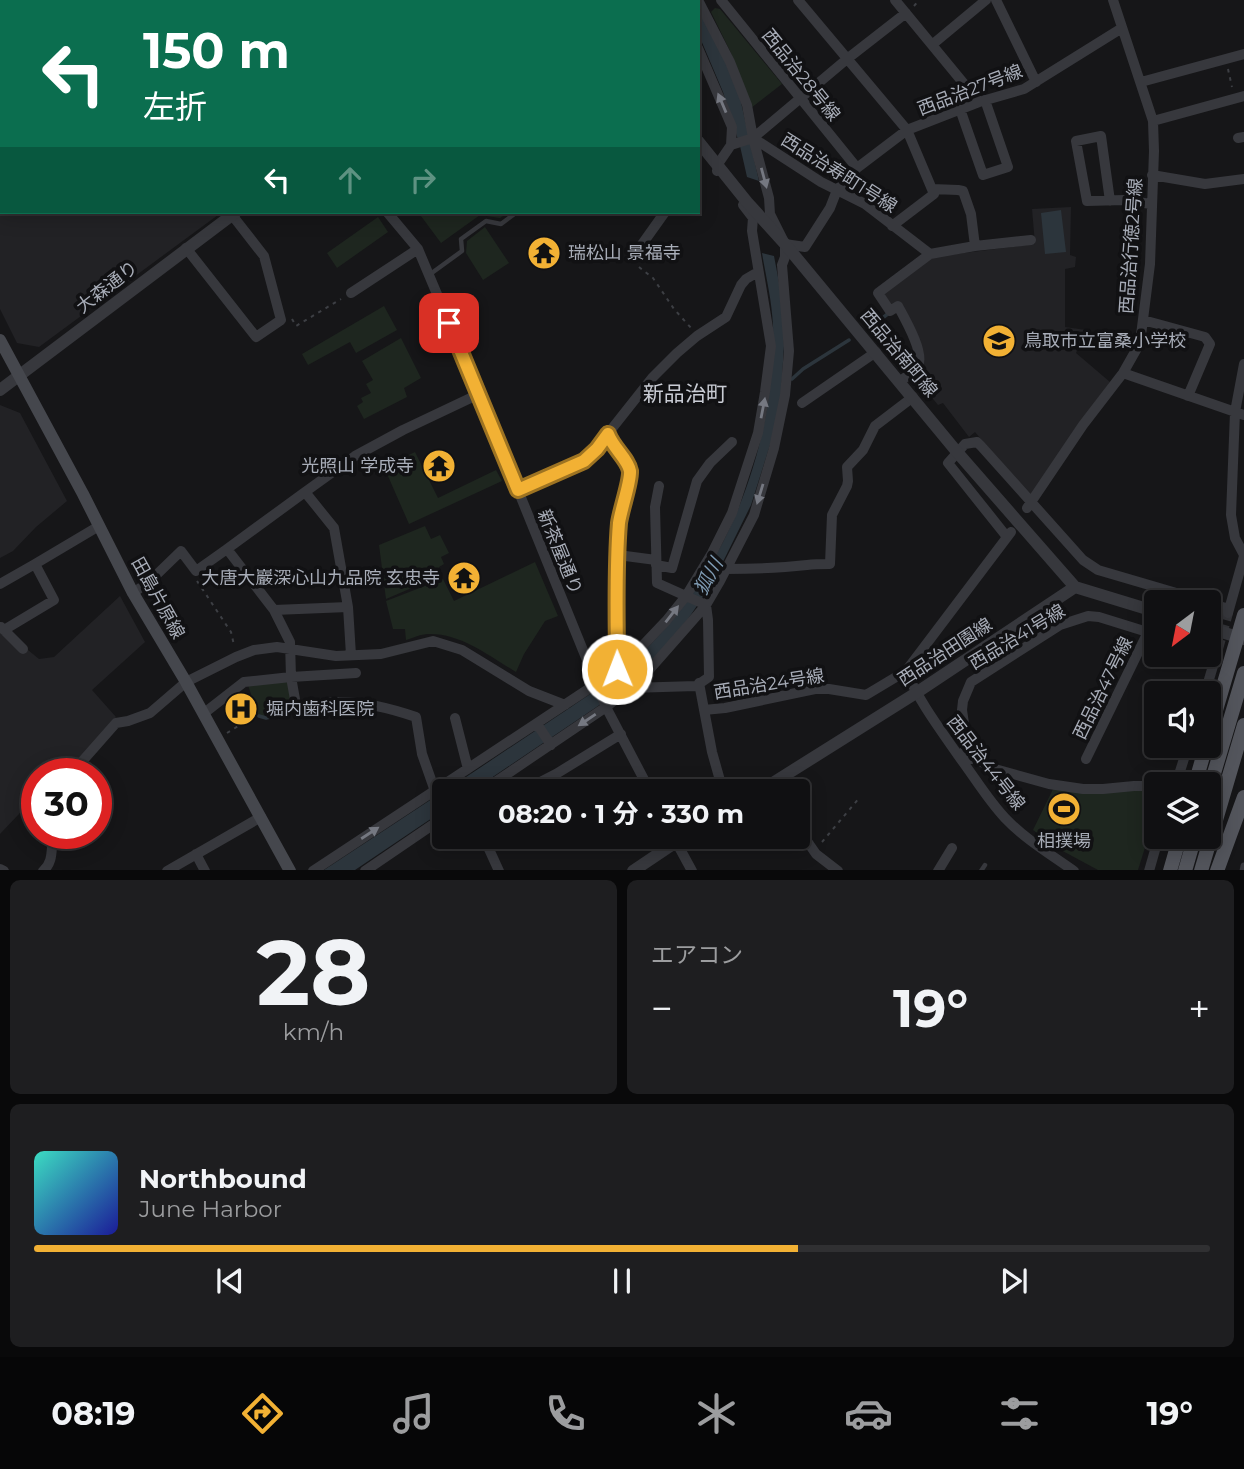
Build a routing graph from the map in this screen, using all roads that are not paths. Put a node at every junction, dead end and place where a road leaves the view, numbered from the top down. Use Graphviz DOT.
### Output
graph roads {
  1 [pos="721,0"];
  2 [pos="798,0"];
  3 [pos="895,0"];
  4 [pos="986,0"];
  5 [pos="996,0"];
  6 [pos="1113,0"];
  7 [pos="700,7"];
  8 [pos="906,13"];
  9 [pos="1122,28"];
  10 [pos="933,44"];
  11 [pos="700,53"];
  12 [pos="1244,54"];
  13 [pos="847,58"];
  14 [pos="1036,82"];
  15 [pos="1140,82"];
  16 [pos="1239,98"];
  17 [pos="800,99"];
  18 [pos="982,101"];
  19 [pos="960,109"];
  20 [pos="1153,121"];
  21 [pos="907,130"];
  22 [pos="752,138"];
  23 [pos="734,144"];
  24 [pos="701,149"];
  25 [pos="718,164"];
  26 [pos="857,168"];
  27 [pos="1152,175"];
  28 [pos="1244,179"];
  29 [pos="932,189"];
  30 [pos="837,190"];
  31 [pos="1110,201"];
  32 [pos="1152,205"];
  33 [pos="233,214"];
  34 [pos="235,214"];
  35 [pos="389,214"];
  36 [pos="514,214"];
  37 [pos="663,214"];
  38 [pos="892,226"];
  39 [pos="1031,240"];
  40 [pos="785,244"];
  41 [pos="975,246"];
  42 [pos="186,248"];
  43 [pos="418,249"];
  44 [pos="930,254"];
  45 [pos="633,257"];
  46 [pos="758,272"];
  47 [pos="429,275"];
  48 [pos="351,293"];
  49 [pos="1143,320"];
  50 [pos="0,341"];
  51 [pos="876,352"];
  52 [pos="1244,371"];
  53 [pos="1123,373"];
  54 [pos="19,377"];
  55 [pos="900,381"];
  56 [pos="0,390"];
  57 [pos="479,394"];
  58 [pos="1188,396"];
  59 [pos="913,397"];
  60 [pos="802,403"];
  61 [pos="1239,414"];
  62 [pos="608,434"];
  63 [pos="732,442"];
  64 [pos="957,452"];
  65 [pos="659,486"];
  66 [pos="518,490"];
  67 [pos="305,492"];
  68 [pos="1029,506"];
  69 [pos="99,526"];
  70 [pos="227,550"];
  71 [pos="618,555"];
  72 [pos="1244,555"];
  73 [pos="656,562"];
  74 [pos="35,564"];
  75 [pos="726,569"];
  76 [pos="0,584"];
  77 [pos="1075,587"];
  78 [pos="1167,590"];
  79 [pos="133,593"];
  80 [pos="687,596"];
  81 [pos="704,604"];
  82 [pos="348,607"];
  83 [pos="1144,608"];
  84 [pos="1222,608"];
  85 [pos="274,610"];
  86 [pos="1244,615"];
  87 [pos="2,628"];
  88 [pos="1144,631"];
  89 [pos="1222,632"];
  90 [pos="1241,638"];
  91 [pos="23,649"];
  92 [pos="291,649"];
  93 [pos="1144,651"];
  94 [pos="351,655"];
  95 [pos="617,669"];
  96 [pos="906,671"];
  97 [pos="356,673"];
  98 [pos="1244,673"];
  99 [pos="291,677"];
  100 [pos="186,682"];
  101 [pos="699,683"];
  102 [pos="596,684"];
  103 [pos="629,688"];
  104 [pos="916,692"];
  105 [pos="1221,698"];
  106 [pos="565,705"];
  107 [pos="606,707"];
  108 [pos="704,710"];
  109 [pos="203,714"];
  110 [pos="455,718"];
  111 [pos="537,724"];
  112 [pos="1244,725"];
  113 [pos="621,734"];
  114 [pos="551,745"];
  115 [pos="85,758"];
  116 [pos="961,759"];
  117 [pos="1086,759"];
  118 [pos="468,769"];
  119 [pos="1214,772"];
  120 [pos="459,779"];
  121 [pos="500,779"];
  122 [pos="546,779"];
  123 [pos="644,779"];
  124 [pos="720,779"];
  125 [pos="789,779"];
  126 [pos="432,782"];
  127 [pos="1144,786"];
  128 [pos="432,793"];
  129 [pos="1244,797"];
  130 [pos="261,817"];
  131 [pos="432,825"];
  132 [pos="810,845"];
  133 [pos="952,848"];
  134 [pos="51,849"];
  135 [pos="488,849"];
  136 [pos="663,849"];
  137 [pos="683,849"];
  138 [pos="1156,849"];
  139 [pos="1176,849"];
  140 [pos="1191,849"];
  141 [pos="196,854"];
  142 [pos="43,870"];
  143 [pos="167,870"];
  144 [pos="205,870"];
  145 [pos="290,870"];
  146 [pos="313,870"];
  147 [pos="365,870"];
  148 [pos="496,870"];
  149 [pos="633,870"];
  150 [pos="692,870"];
  151 [pos="838,870"];
  152 [pos="938,870"];
  153 [pos="1074,870"];
  154 [pos="1149,870"];
  155 [pos="1170,870"];
  156 [pos="1185,870"];
  157 [pos="1201,870"];
  158 [pos="1217,870"];
  1 -- 7 [label="street"];
  1 -- 17 [label="street, 西品治28号線"];
  2 -- 13 [label="street"];
  3 -- 8 [label="street"];
  4 -- 10 [label="street"];
  5 -- 14 [label="street"];
  6 -- 9 [label="street, 西品治行徳2号線"];
  7 -- 22 [label="street"];
  8 -- 10 [label="street"];
  8 -- 13 [label="street"];
  9 -- 14 [label="street, 西品治27号線"];
  9 -- 15 [label="street, 西品治行徳2号線"];
  10 -- 18 [label="street"];
  23 -- 11 [label="street, one-way"];
  12 -- 15 [label="street"];
  13 -- 17 [label="street"];
  13 -- 21 [label="street"];
  14 -- 18 [label="street, 西品治27号線"];
  15 -- 20 [label="street, 西品治行徳2号線"];
  16 -- 20 [label="street"];
  17 -- 22 [label="street"];
  17 -- 26 [label="street, 西品治28号線"];
  18 -- 19 [label="street, 西品治27号線"];
  18 -- 19 [label="street"];
  19 -- 21 [label="street, 西品治27号線"];
  20 -- 27 [label="street, 西品治行徳2号線"];
  21 -- 26 [label="street, 西品治27号線"];
  21 -- 29 [label="street"];
  22 -- 23 [label="street"];
  22 -- 30 [label="street, 西品治寿町1号線"];
  22 -- 40 [label="street, one-way"];
  23 -- 25 [label="street"];
  24 -- 25 [label="street, 西品治南町線"];
  25 -- 40 [label="street, 西品治南町線"];
  25 -- 46 [label="street"];
  26 -- 30 [label="street, 西品治27号線"];
  27 -- 28 [label="street"];
  27 -- 32 [label="street, 西品治行徳2号線"];
  29 -- 38 [label="street"];
  29 -- 41 [label="street"];
  30 -- 38 [label="street, 西品治寿町1号線"];
  30 -- 40 [label="street, 西品治27号線"];
  31 -- 31 [label="street"];
  31 -- 32 [label="street"];
  32 -- 49 [label="street, 西品治行徳2号線"];
  33 -- 42 [label="street, 大森通り"];
  34 -- 42 [label="street"];
  35 -- 43 [label="street, 新茶屋通り"];
  36 -- 47 [label="lane"];
  37 -- 45 [label="street"];
  38 -- 44 [label="street, 西品治寿町1号線"];
  39 -- 41 [label="street"];
  40 -- 51 [label="street, 西品治南町線"];
  40 -- 75 [label="street, one-way"];
  41 -- 44 [label="street"];
  42 -- 54 [label="street, 大森通り"];
  43 -- 47 [label="street, 新茶屋通り"];
  43 -- 48 [label="street"];
  44 -- 55 [label="street"];
  46 -- 62 [label="street"];
  80 -- 46 [label="street, one-way"];
  47 -- 57 [label="street, 新茶屋通り"];
  49 -- 53 [label="street, 西品治行徳2号線"];
  49 -- 58 [label="street"];
  50 -- 54 [label="main road, 田島片原線"];
  51 -- 55 [label="street, 西品治南町線"];
  51 -- 60 [label="street"];
  52 -- 61 [label="street"];
  53 -- 58 [label="street"];
  53 -- 68 [label="street, 西品治行徳2号線"];
  54 -- 56 [label="street, 大森通り"];
  54 -- 69 [label="main road, 田島片原線"];
  55 -- 59 [label="street, 西品治南町線"];
  57 -- 66 [label="street, 新茶屋通り"];
  57 -- 67 [label="street"];
  58 -- 61 [label="street"];
  59 -- 64 [label="street, 西品治南町線"];
  59 -- 75 [label="street"];
  61 -- 72 [label="street"];
  62 -- 66 [label="street"];
  62 -- 71 [label="street"];
  63 -- 73 [label="street"];
  64 -- 68 [label="street"];
  64 -- 77 [label="street, 西品治南町線"];
  64 -- 96 [label="street"];
  65 -- 73 [label="street"];
  66 -- 102 [label="street, 新茶屋通り"];
  67 -- 70 [label="street"];
  67 -- 82 [label="street"];
  68 -- 78 [label="street"];
  69 -- 74 [label="street"];
  69 -- 79 [label="main road, 田島片原線"];
  70 -- 79 [label="street"];
  70 -- 85 [label="street"];
  71 -- 73 [label="street"];
  71 -- 95 [label="street"];
  72 -- 84 [label="street"];
  73 -- 80 [label="street"];
  74 -- 76 [label="street"];
  74 -- 87 [label="street"];
  75 -- 81 [label="street"];
  77 -- 83 [label="street"];
  77 -- 104 [label="street, 西品治田園線"];
  79 -- 100 [label="main road, 田島片原線"];
  80 -- 81 [label="street"];
  95 -- 80 [label="street, one-way"];
  81 -- 101 [label="street"];
  81 -- 103 [label="street"];
  82 -- 85 [label="street"];
  82 -- 94 [label="street"];
  85 -- 92 [label="street"];
  86 -- 90 [label="main road"];
  87 -- 91 [label="street"];
  88 -- 116 [label="street, 西品治41号線"];
  89 -- 90 [label="street"];
  90 -- 105 [label="main road"];
  92 -- 94 [label="street"];
  92 -- 99 [label="street"];
  92 -- 100 [label="street"];
  93 -- 117 [label="street, 西品治47号線"];
  94 -- 106 [label="street"];
  95 -- 102 [label="street"];
  96 -- 104 [label="street"];
  96 -- 108 [label="street, 西品治24号線"];
  97 -- 99 [label="street"];
  98 -- 119 [label="main road"];
  99 -- 109 [label="street"];
  99 -- 126 [label="street"];
  100 -- 109 [label="main road, 田島片原線"];
  100 -- 115 [label="street"];
  101 -- 103 [label="street, 西品治24号線"];
  101 -- 108 [label="street, 西品治24号線"];
  102 -- 106 [label="street"];
  102 -- 107 [label="street, 新茶屋通り"];
  103 -- 107 [label="street"];
  104 -- 116 [label="street, 西品治44号線"];
  104 -- 125 [label="street, 西品治田園線"];
  106 -- 111 [label="street"];
  107 -- 113 [label="street, 新茶屋通り"];
  107 -- 114 [label="street, one-way"];
  108 -- 124 [label="street"];
  109 -- 130 [label="main road, 田島片原線"];
  110 -- 118 [label="street"];
  111 -- 114 [label="street"];
  111 -- 118 [label="street"];
  112 -- 157 [label="main road"];
  113 -- 122 [label="street"];
  113 -- 123 [label="street, 新茶屋通り"];
  114 -- 121 [label="street"];
  116 -- 127 [label="street"];
  116 -- 153 [label="street, 西品治44号線"];
  118 -- 120 [label="street"];
  146 -- 128 [label="street, one-way"];
  129 -- 158 [label="main road"];
  130 -- 141 [label="street"];
  130 -- 145 [label="main road, 田島片原線"];
  131 -- 147 [label="street"];
  132 -- 151 [label="street"];
  133 -- 152 [label="street"];
  134 -- 142 [label="street"];
  135 -- 148 [label="street"];
  136 -- 149 [label="street"];
  137 -- 150 [label="street"];
  138 -- 154 [label="street"];
  139 -- 155 [label="main road"];
  140 -- 156 [label="main road"];
  141 -- 143 [label="street"];
  141 -- 144 [label="street"];
}
